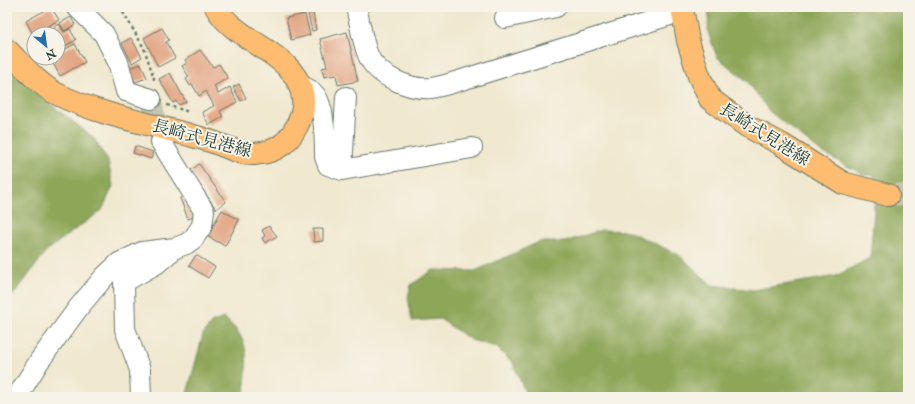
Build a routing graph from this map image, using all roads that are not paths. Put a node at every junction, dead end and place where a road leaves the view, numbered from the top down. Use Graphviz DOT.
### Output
graph roads {
  1 [pos="77,7"];
  2 [pos="216,7"];
  3 [pos="356,7"];
  4 [pos="556,7"];
  5 [pos="683,9"];
  6 [pos="505,18"];
  7 [pos="7,50"];
  8 [pos="299,85"];
  9 [pos="346,96"];
  10 [pos="152,99"];
  11 [pos="161,142"];
  12 [pos="472,148"];
  13 [pos="342,170"];
  14 [pos="888,195"];
  15 [pos="175,248"];
  16 [pos="17,397"];
  17 [pos="141,397"];
  1 -- 10 [label="street"];
  2 -- 8 [label="main road, 長崎式見港線"];
  3 -- 5 [label="street"];
  4 -- 6 [label="street"];
  5 -- 14 [label="main road, 長崎式見港線"];
  7 -- 8 [label="main road, 長崎式見港線"];
  8 -- 13 [label="street"];
  9 -- 13 [label="street"];
  11 -- 15 [label="street"];
  12 -- 13 [label="street"];
  15 -- 16 [label="street"];
  15 -- 17 [label="street"];
}
